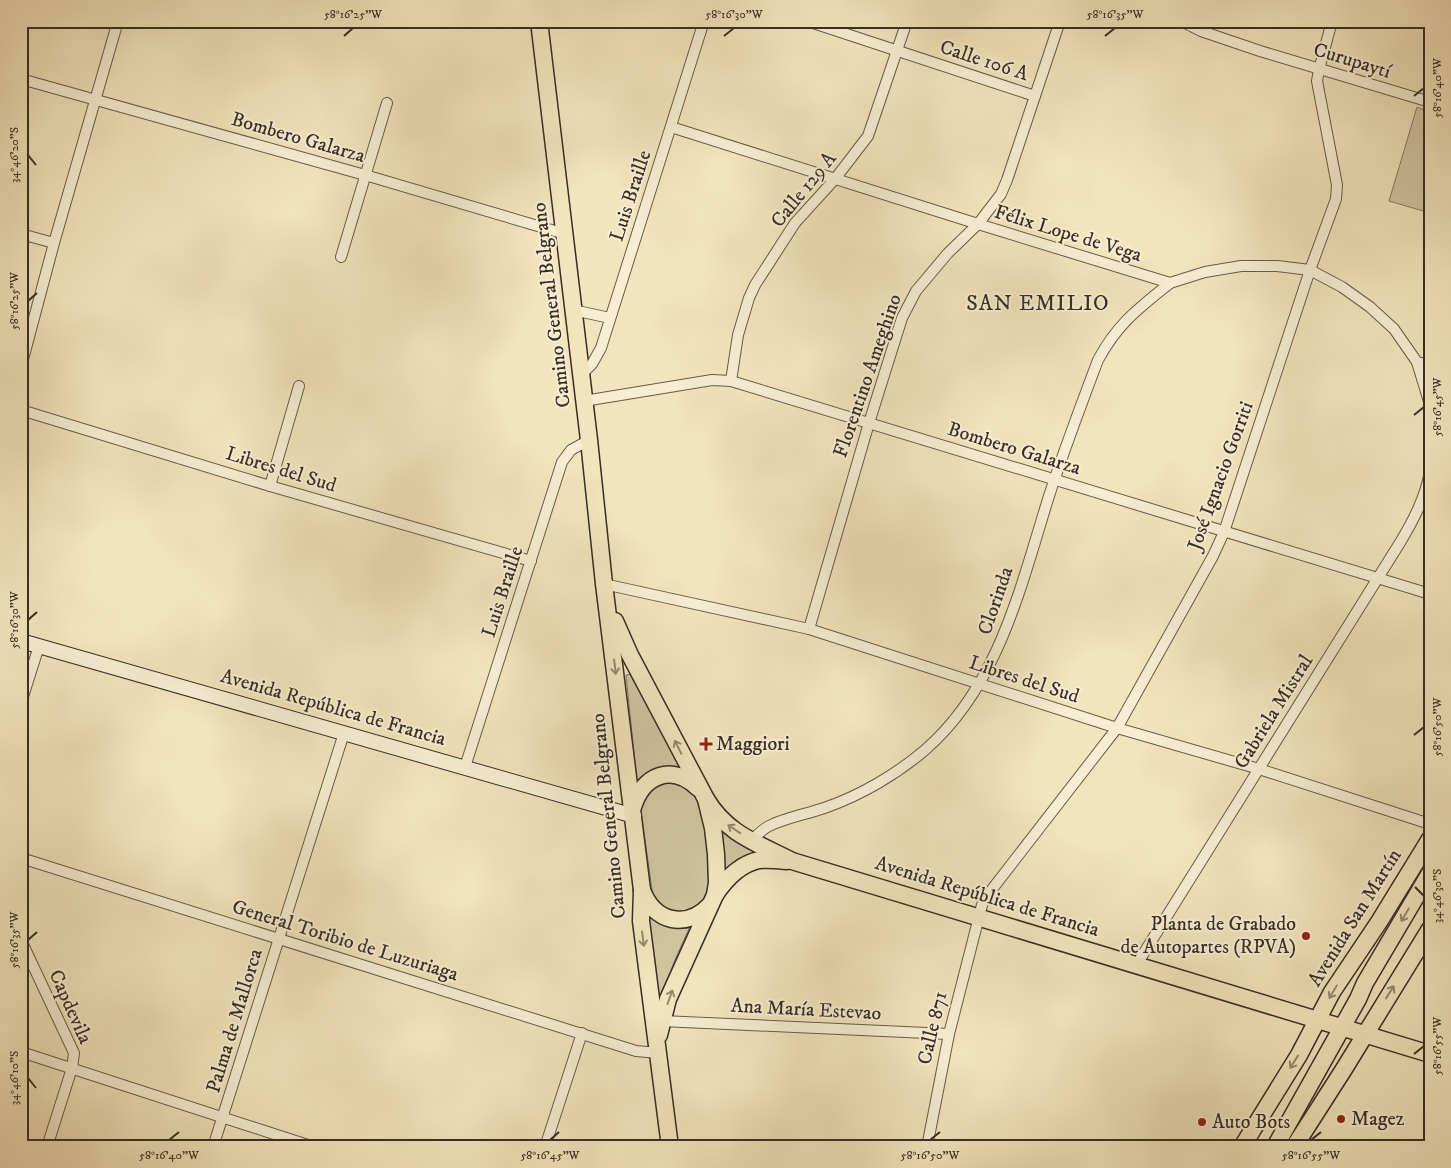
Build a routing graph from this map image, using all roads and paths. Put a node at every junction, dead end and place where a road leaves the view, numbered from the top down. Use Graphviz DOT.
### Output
graph roads {
  1 [pos="118,21"];
  2 [pos="539,21"];
  3 [pos="704,21"];
  4 [pos="808,21"];
  5 [pos="908,21"];
  6 [pos="1060,21"];
  7 [pos="1181,21"];
  8 [pos="1332,21"];
  9 [pos="898,51"];
  10 [pos="1319,70"];
  11 [pos="21,79"];
  12 [pos="1035,96"];
  13 [pos="96,100"];
  14 [pos="1430,102"];
  15 [pos="386,103"];
  16 [pos="671,127"];
  17 [pos="365,175"];
  18 [pos="836,179"];
  19 [pos="978,224"];
  20 [pos="21,234"];
  21 [pos="565,234"];
  22 [pos="54,244"];
  23 [pos="341,257"];
  24 [pos="1310,270"];
  25 [pos="1170,283"];
  26 [pos="573,310"];
  27 [pos="610,318"];
  28 [pos="1418,362"];
  29 [pos="1430,365"];
  30 [pos="21,367"];
  31 [pos="581,375"];
  32 [pos="731,381"];
  33 [pos="299,386"];
  34 [pos="1428,386"];
  35 [pos="584,401"];
  36 [pos="1430,405"];
  37 [pos="21,410"];
  38 [pos="868,423"];
  39 [pos="590,440"];
  40 [pos="1430,472"];
  41 [pos="1054,480"];
  42 [pos="270,486"];
  43 [pos="1224,532"];
  44 [pos="531,561"];
  45 [pos="1378,578"];
  46 [pos="604,584"];
  47 [pos="1430,594"];
  48 [pos="809,629"];
  49 [pos="21,641"];
  50 [pos="40,646"];
  51 [pos="980,684"];
  52 [pos="21,703"];
  53 [pos="1117,728"];
  54 [pos="344,733"];
  55 [pos="466,767"];
  56 [pos="1259,769"];
  57 [pos="703,794"];
  58 [pos="633,811"];
  59 [pos="1430,824"];
  60 [pos="1430,839"];
  61 [pos="752,840"];
  62 [pos="21,858"];
  63 [pos="792,861"];
  64 [pos="1430,873"];
  65 [pos="642,890"];
  66 [pos="713,899"];
  67 [pos="978,917"];
  68 [pos="1430,929"];
  69 [pos="279,939"];
  70 [pos="21,940"];
  71 [pos="1137,964"];
  72 [pos="1318,1020"];
  73 [pos="662,1021"];
  74 [pos="1342,1028"];
  75 [pos="582,1033"];
  76 [pos="949,1034"];
  77 [pos="1365,1034"];
  78 [pos="658,1049"];
  79 [pos="21,1052"];
  80 [pos="1430,1054"];
  81 [pos="72,1068"];
  82 [pos="223,1117"];
  83 [pos="47,1147"];
  84 [pos="213,1147"];
  85 [pos="314,1147"];
  86 [pos="545,1147"];
  87 [pos="670,1147"];
  88 [pos="927,1147"];
  89 [pos="1242,1147"];
  90 [pos="1275,1147"];
  91 [pos="1294,1147"];
  1 -- 13 [label="street"];
  2 -- 21 [label="main road, Camino General Belgrano"];
  3 -- 16 [label="street, Luis Braille"];
  4 -- 9 [label="street, Calle 106 A"];
  5 -- 9 [label="street, Calle 129 A"];
  6 -- 12 [label="street, Florentino Ameghino"];
  7 -- 10 [label="street, Curupaytí"];
  8 -- 10 [label="street, José Ignacio Gorriti"];
  9 -- 12 [label="street, Calle 106 A"];
  9 -- 18 [label="street, Calle 129 A"];
  10 -- 14 [label="street, Curupaytí"];
  10 -- 24 [label="street, José Ignacio Gorriti"];
  11 -- 13 [label="street, Bombero Galarza"];
  12 -- 19 [label="street, Florentino Ameghino"];
  13 -- 17 [label="street, Bombero Galarza"];
  13 -- 22 [label="street"];
  15 -- 17 [label="street"];
  16 -- 18 [label="street, Félix Lope de Vega"];
  16 -- 27 [label="street, Luis Braille"];
  17 -- 21 [label="street, Bombero Galarza"];
  17 -- 23 [label="street"];
  18 -- 19 [label="street, Félix Lope de Vega"];
  18 -- 32 [label="street, Calle 129 A"];
  19 -- 25 [label="street, Félix Lope de Vega"];
  19 -- 38 [label="street, Florentino Ameghino"];
  20 -- 22 [label="street"];
  21 -- 26 [label="main road, Camino General Belgrano"];
  22 -- 30 [label="street"];
  24 -- 25 [label="street"];
  24 -- 28 [label="street"];
  24 -- 43 [label="street, José Ignacio Gorriti"];
  25 -- 41 [label="street, Clorinda"];
  26 -- 27 [label="street"];
  26 -- 31 [label="main road, Camino General Belgrano"];
  27 -- 31 [label="street, Luis Braille"];
  28 -- 29 [label="street"];
  28 -- 34 [label="street"];
  31 -- 35 [label="main road, Camino General Belgrano"];
  32 -- 35 [label="street, Bombero Galarza"];
  32 -- 38 [label="street, Bombero Galarza"];
  33 -- 42 [label="street"];
  34 -- 36 [label="street"];
  35 -- 39 [label="main road, Camino General Belgrano"];
  37 -- 42 [label="street, Libres del Sud"];
  38 -- 41 [label="street, Bombero Galarza"];
  38 -- 48 [label="street, Florentino Ameghino"];
  39 -- 44 [label="street, Luis Braille"];
  39 -- 46 [label="main road, Camino General Belgrano"];
  40 -- 45 [label="street, Gabriela Mistral"];
  41 -- 43 [label="street, Bombero Galarza"];
  41 -- 51 [label="street, Clorinda"];
  42 -- 44 [label="street, Libres del Sud"];
  43 -- 45 [label="street, Bombero Galarza"];
  43 -- 53 [label="street, José Ignacio Gorriti"];
  44 -- 55 [label="street, Luis Braille"];
  45 -- 47 [label="street, Bombero Galarza"];
  45 -- 56 [label="street, Gabriela Mistral"];
  46 -- 48 [label="street, Libres del Sud"];
  57 -- 46 [label="main road, Camino General Belgrano, one-way"];
  46 -- 58 [label="main road, Camino General Belgrano, one-way"];
  48 -- 51 [label="street, Libres del Sud"];
  49 -- 50 [label="main road, Avenida República de Francia"];
  50 -- 52 [label="street"];
  50 -- 54 [label="main road, Avenida República de Francia"];
  51 -- 53 [label="street, Libres del Sud"];
  51 -- 61 [label="street, Clorinda"];
  53 -- 56 [label="street, Libres del Sud"];
  53 -- 67 [label="street, José Ignacio Gorriti"];
  54 -- 55 [label="main road, Avenida República de Francia"];
  54 -- 69 [label="street, Palma de Mallorca"];
  55 -- 58 [label="main road, Avenida República de Francia"];
  56 -- 59 [label="street, Libres del Sud"];
  56 -- 71 [label="street, Gabriela Mistral"];
  57 -- 58 [label="main road"];
  61 -- 57 [label="main road, Avenida República de Francia, one-way"];
  57 -- 66 [label="main road, Camino General Belgrano"];
  58 -- 65 [label="main road, Camino General Belgrano"];
  60 -- 72 [label="main road, Avenida San Martín, one-way"];
  61 -- 63 [label="main road, Avenida República de Francia"];
  62 -- 69 [label="street, General Toribio de Luzuriaga"];
  63 -- 66 [label="main road, Avenida República de Francia"];
  63 -- 67 [label="main road, Avenida República de Francia"];
  64 -- 74 [label="main road, one-way"];
  65 -- 66 [label="main road"];
  65 -- 78 [label="main road, Camino General Belgrano, one-way"];
  73 -- 66 [label="main road, Camino General Belgrano, one-way"];
  67 -- 71 [label="main road, Avenida República de Francia"];
  67 -- 76 [label="street, Calle 871"];
  77 -- 68 [label="main road, one-way"];
  69 -- 75 [label="street, General Toribio de Luzuriaga"];
  69 -- 82 [label="street, Palma de Mallorca"];
  70 -- 81 [label="street, Capdevila"];
  71 -- 72 [label="main road, Avenida República de Francia"];
  72 -- 74 [label="main road, Avenida República de Francia"];
  72 -- 89 [label="main road, Avenida San Martín, one-way"];
  73 -- 76 [label="street, Ana María Estevao"];
  73 -- 78 [label="main road, Camino General Belgrano"];
  74 -- 77 [label="main road, Avenida República de Francia"];
  74 -- 90 [label="main road"];
  75 -- 78 [label="street, General Toribio de Luzuriaga"];
  75 -- 86 [label="street"];
  76 -- 88 [label="street, Calle 871"];
  77 -- 80 [label="main road, Avenida República de Francia"];
  77 -- 91 [label="main road"];
  78 -- 87 [label="main road, Camino General Belgrano"];
  79 -- 81 [label="street"];
  81 -- 82 [label="street"];
  81 -- 83 [label="street, Capdevila"];
  82 -- 84 [label="street, Palma de Mallorca"];
  82 -- 85 [label="street"];
}
